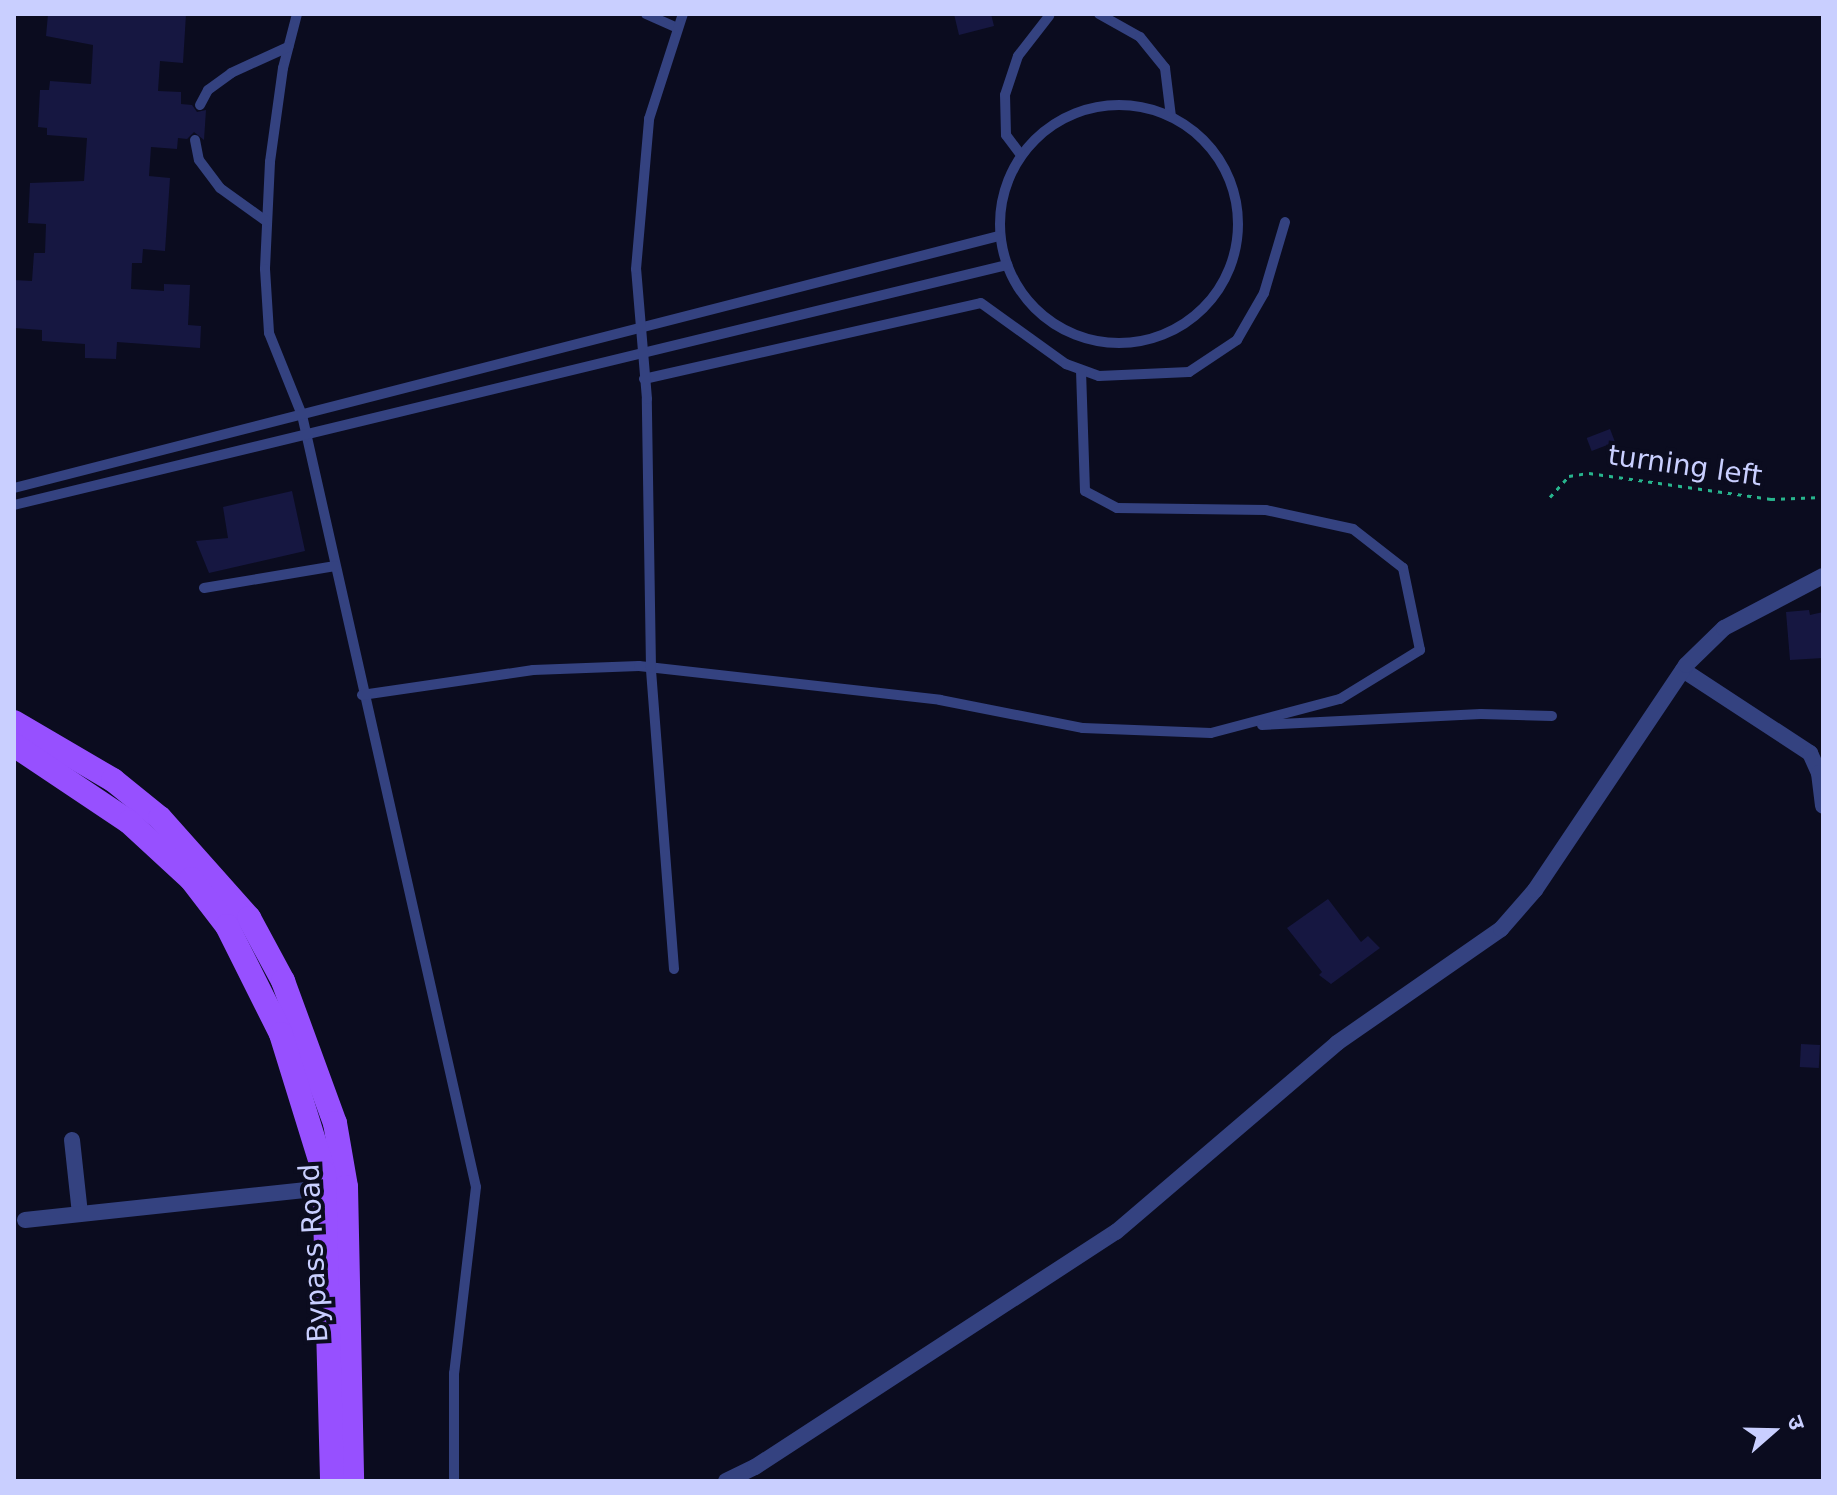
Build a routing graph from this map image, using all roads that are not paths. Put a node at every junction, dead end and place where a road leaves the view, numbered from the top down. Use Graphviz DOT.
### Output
graph roads {
  1 [pos="297,14"];
  2 [pos="646,14"];
  3 [pos="683,14"];
  4 [pos="1099,14"];
  5 [pos="1049,16"];
  6 [pos="675,27"];
  7 [pos="288,47"];
  8 [pos="200,105"];
  9 [pos="1171,117"];
  10 [pos="195,140"];
  11 [pos="1021,155"];
  12 [pos="266,221"];
  13 [pos="1285,222"];
  14 [pos="999,236"];
  15 [pos="1007,265"];
  16 [pos="639,329"];
  17 [pos="642,355"];
  18 [pos="1081,370"];
  19 [pos="644,379"];
  20 [pos="302,415"];
  21 [pos="306,435"];
  22 [pos="204,440"];
  23 [pos="207,461"];
  24 [pos="14,488"];
  25 [pos="14,505"];
  26 [pos="335,566"];
  27 [pos="1823,576"];
  28 [pos="204,588"];
  29 [pos="651,668"];
  30 [pos="1683,670"];
  31 [pos="362,695"];
  32 [pos="1552,716"];
  33 [pos="14,722"];
  34 [pos="1251,724"];
  35 [pos="14,745"];
  36 [pos="1823,806"];
  37 [pos="674,969"];
  38 [pos="72,1140"];
  39 [pos="325,1188"];
  40 [pos="80,1214"];
  41 [pos="25,1220"];
  42 [pos="332,1481"];
  43 [pos="352,1481"];
  44 [pos="454,1481"];
  45 [pos="726,1481"];
  1 -- 7 [label="lane"];
  2 -- 6 [label="lane"];
  3 -- 6 [label="lane"];
  4 -- 9 [label="lane"];
  5 -- 11 [label="lane"];
  6 -- 16 [label="lane"];
  7 -- 8 [label="lane"];
  7 -- 12 [label="lane"];
  9 -- 11 [label="lane"];
  9 -- 15 [label="lane"];
  10 -- 12 [label="lane"];
  11 -- 14 [label="lane"];
  12 -- 20 [label="lane"];
  13 -- 18 [label="lane"];
  14 -- 15 [label="lane"];
  14 -- 16 [label="lane"];
  15 -- 17 [label="lane"];
  16 -- 17 [label="lane"];
  16 -- 20 [label="lane"];
  17 -- 19 [label="lane"];
  17 -- 21 [label="lane"];
  18 -- 19 [label="lane"];
  18 -- 34 [label="lane"];
  19 -- 29 [label="lane"];
  20 -- 21 [label="lane"];
  20 -- 22 [label="lane"];
  21 -- 23 [label="lane"];
  21 -- 26 [label="lane"];
  22 -- 23 [label="lane"];
  22 -- 24 [label="lane"];
  23 -- 25 [label="lane"];
  26 -- 28 [label="lane"];
  26 -- 31 [label="lane"];
  27 -- 30 [label="street"];
  29 -- 31 [label="lane"];
  29 -- 34 [label="lane"];
  29 -- 37 [label="lane"];
  30 -- 36 [label="street"];
  30 -- 45 [label="street"];
  31 -- 44 [label="lane"];
  32 -- 34 [label="lane"];
  33 -- 43 [label="main road, Bypass Road"];
  35 -- 39 [label="main road, Bypass Road"];
  38 -- 40 [label="street"];
  39 -- 40 [label="street"];
  39 -- 42 [label="main road, Bypass Road"];
  40 -- 41 [label="street"];
}
